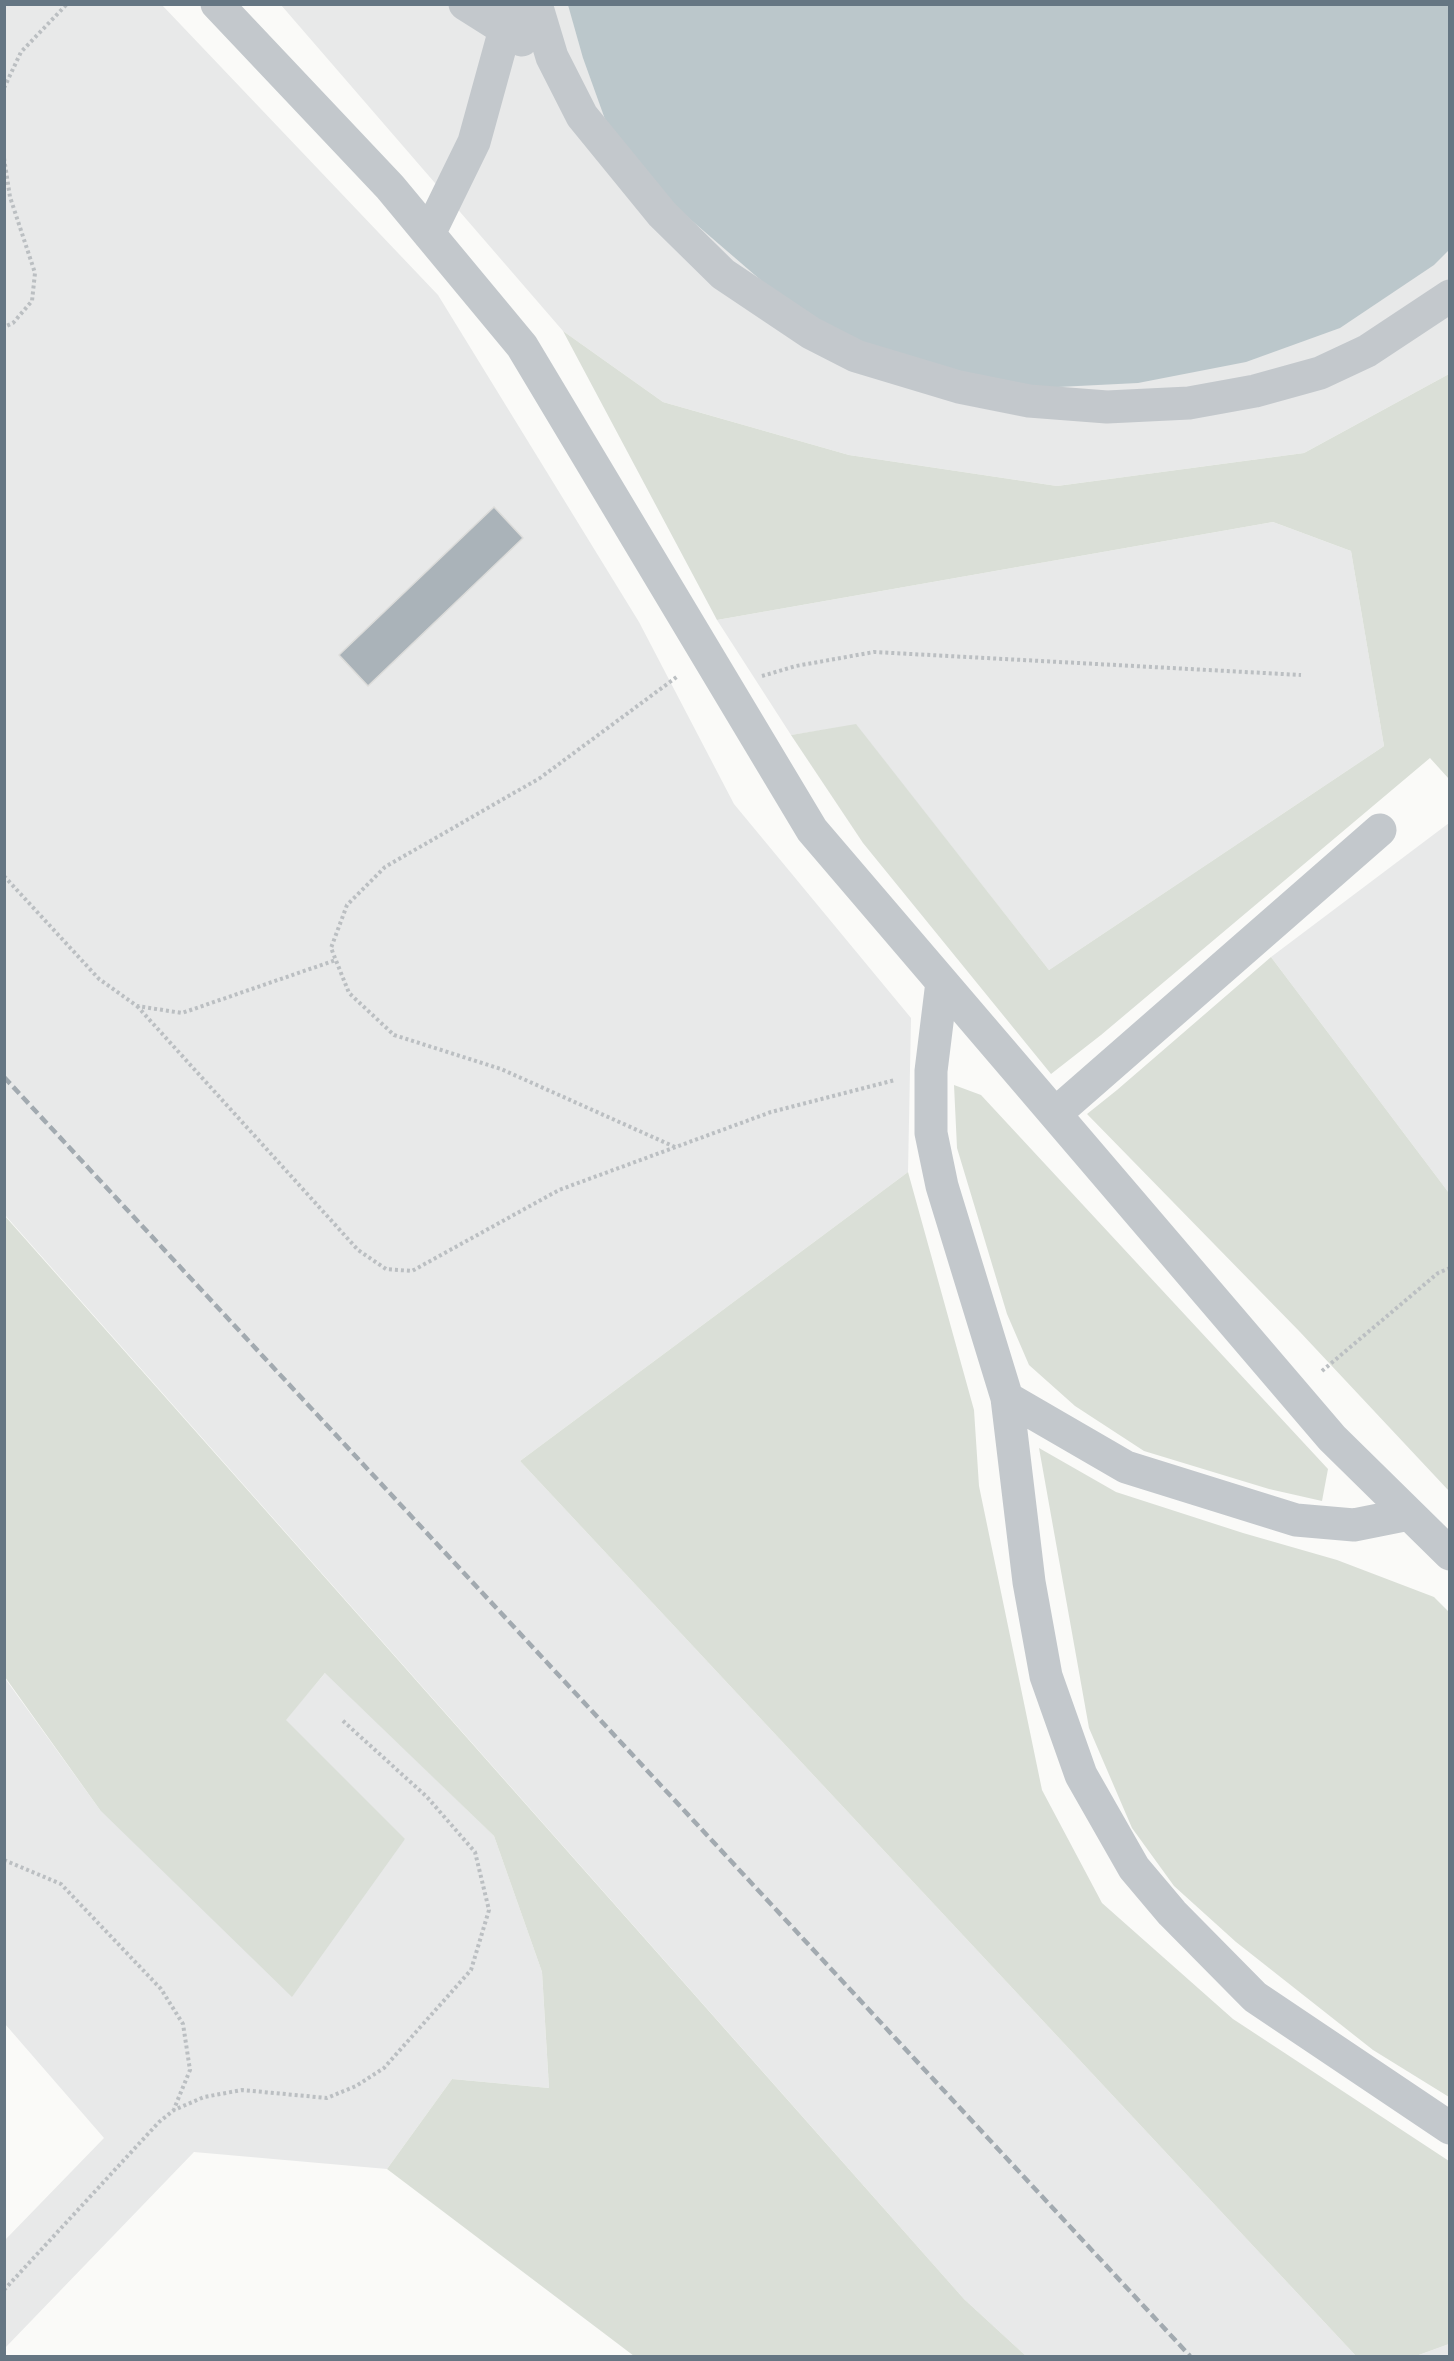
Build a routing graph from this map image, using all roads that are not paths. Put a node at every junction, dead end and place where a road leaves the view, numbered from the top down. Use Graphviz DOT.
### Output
graph roads {
  1 [pos="217,4"];
  2 [pos="465,4"];
  3 [pos="536,4"];
  4 [pos="508,17"];
  5 [pos="552,57"];
  6 [pos="429,234"];
  7 [pos="1449,296"];
  8 [pos="1380,830"];
  9 [pos="942,982"];
  10 [pos="1055,1114"];
  11 [pos="1007,1398"];
  12 [pos="1409,1514"];
  13 [pos="1449,1554"];
  14 [pos="1449,2128"];
  1 -- 6 [label="street"];
  2 -- 4 [label="street"];
  3 -- 5 [label="street"];
  4 -- 5 [label="street"];
  4 -- 6 [label="street"];
  5 -- 7 [label="street"];
  6 -- 9 [label="street"];
  8 -- 10 [label="street"];
  9 -- 10 [label="street"];
  9 -- 11 [label="street"];
  10 -- 12 [label="street"];
  11 -- 12 [label="street"];
  11 -- 14 [label="street"];
  12 -- 13 [label="street"];
}
